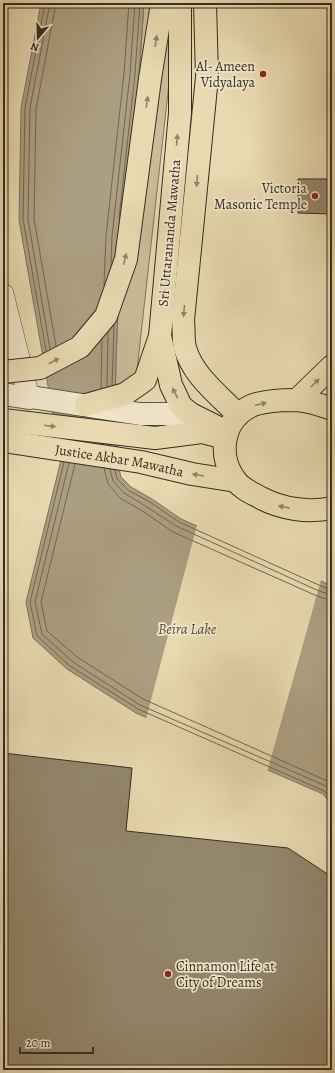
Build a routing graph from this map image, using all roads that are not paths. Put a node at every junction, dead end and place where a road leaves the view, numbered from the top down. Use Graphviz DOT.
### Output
graph roads {
  1 [pos="162,3"];
  2 [pos="180,3"];
  3 [pos="205,3"];
  4 [pos="222,3"];
  5 [pos="207,77"];
  6 [pos="4,300"];
  7 [pos="160,336"];
  8 [pos="332,366"];
  9 [pos="3,372"];
  10 [pos="3,394"];
  11 [pos="30,397"];
  12 [pos="297,400"];
  13 [pos="86,405"];
  14 [pos="332,409"];
  15 [pos="3,420"];
  16 [pos="230,428"];
  17 [pos="202,432"];
  18 [pos="3,441"];
  19 [pos="236,482"];
  20 [pos="329,511"];
  9 -- 1 [label="main road, one-way, bridge"];
  7 -- 2 [label="main road, Sri Uttarananda Mawatha, one-way"];
  3 -- 5 [label="main road, Sri Uttarananda Mawatha"];
  4 -- 5 [label="main road"];
  5 -- 16 [label="main road, Sri Uttarananda Mawatha, one-way"];
  6 -- 11 [label="street"];
  7 -- 13 [label="main road"];
  16 -- 7 [label="main road, Sri Uttarananda Mawatha, one-way"];
  12 -- 8 [label="main road, one-way"];
  10 -- 11 [label="street"];
  11 -- 13 [label="street"];
  12 -- 14 [label="main road"];
  16 -- 12 [label="main road, one-way"];
  13 -- 17 [label="street"];
  15 -- 17 [label="main road, Justice Akbar Mawatha, one-way"];
  16 -- 17 [label="main road, Justice Akbar Mawatha"];
  16 -- 19 [label="main road"];
  19 -- 18 [label="main road, Justice Akbar Mawatha, one-way"];
  20 -- 19 [label="main road, one-way"];
}
